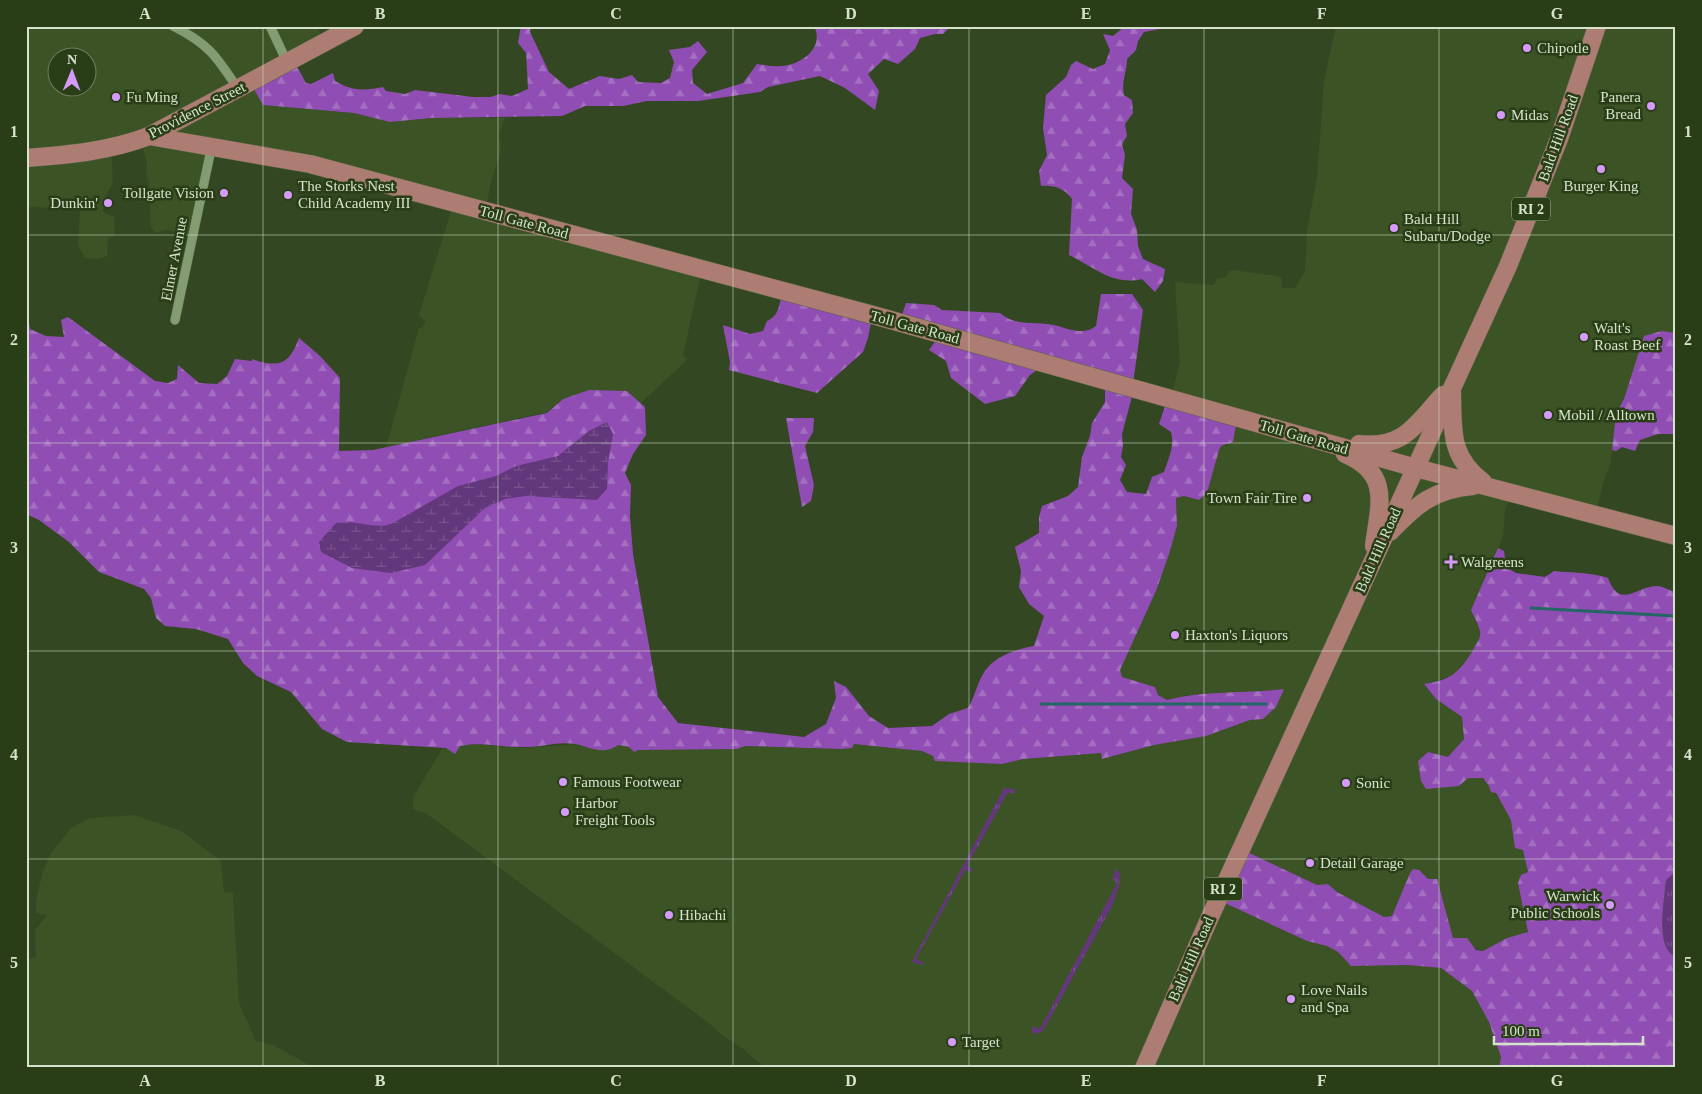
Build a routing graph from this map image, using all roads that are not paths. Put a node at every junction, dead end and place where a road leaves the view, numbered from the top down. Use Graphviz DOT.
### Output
graph roads {
  1 [pos="173,26"];
  2 [pos="270,26"];
  3 [pos="355,26"];
  4 [pos="1597,26"];
  5 [pos="183,29"];
  6 [pos="287,62"];
  7 [pos="238,89"];
  8 [pos="149,136"];
  9 [pos="212,145"];
  10 [pos="26,158"];
  11 [pos="176,320"];
  12 [pos="1452,386"];
  13 [pos="1318,440"];
  14 [pos="1416,468"];
  15 [pos="1486,485"];
  16 [pos="1676,536"];
  17 [pos="1381,542"];
  18 [pos="1371,563"];
  19 [pos="1144,1068"];
  1 -- 5 [label="street"];
  2 -- 6 [label="street"];
  3 -- 6 [label="main road, Providence Street"];
  4 -- 12 [label="main road, Bald Hill Road / RI 2"];
  5 -- 7 [label="street"];
  6 -- 7 [label="main road, Providence Street"];
  7 -- 8 [label="main road, Providence Street"];
  8 -- 9 [label="main road, Toll Gate Road"];
  8 -- 10 [label="main road, Providence Street"];
  9 -- 11 [label="street, Elmer Avenue"];
  9 -- 13 [label="main road, Toll Gate Road"];
  12 -- 13 [label="main road"];
  12 -- 14 [label="main road, Bald Hill Road / RI 2"];
  12 -- 15 [label="main road"];
  13 -- 14 [label="main road, Toll Gate Road"];
  13 -- 18 [label="main road"];
  14 -- 15 [label="main road, Toll Gate Road"];
  14 -- 17 [label="main road, Bald Hill Road / RI 2"];
  15 -- 16 [label="main road, Toll Gate Road"];
  15 -- 17 [label="main road"];
  17 -- 18 [label="main road, Bald Hill Road / RI 2"];
  18 -- 19 [label="main road, Bald Hill Road / RI 2"];
}
